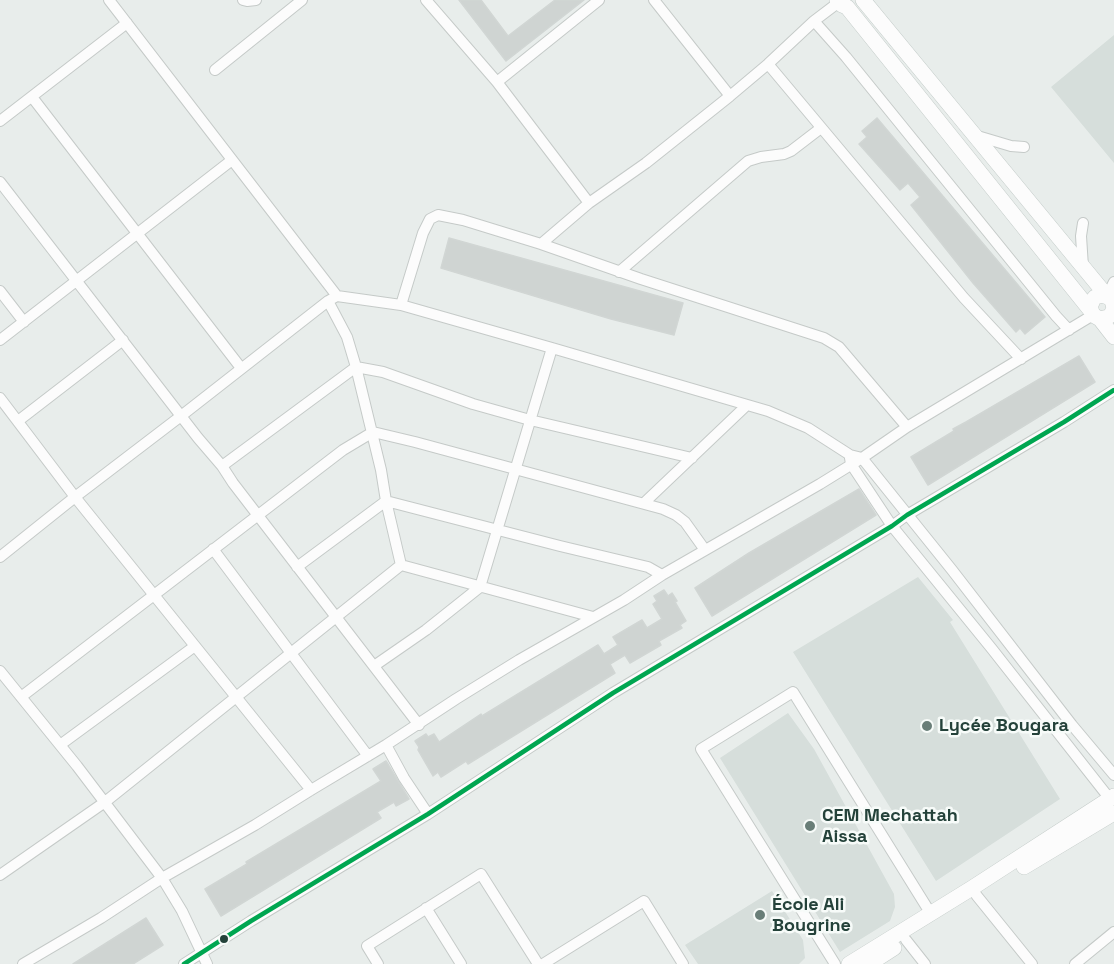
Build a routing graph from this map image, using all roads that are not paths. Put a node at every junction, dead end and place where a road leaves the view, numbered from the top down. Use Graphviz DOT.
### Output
graph roads {
  1 [pos="109,0"];
  2 [pos="243,0"];
  3 [pos="256,0"];
  4 [pos="302,0"];
  5 [pos="426,0"];
  6 [pos="599,0"];
  7 [pos="654,0"];
  8 [pos="849,2"];
  9 [pos="814,21"];
  10 [pos="127,23"];
  11 [pos="768,64"];
  12 [pos="215,70"];
  13 [pos="497,82"];
  14 [pos="730,96"];
  15 [pos="32,97"];
  16 [pos="0,121"];
  17 [pos="821,128"];
  18 [pos="974,135"];
  19 [pos="1024,147"];
  20 [pos="232,160"];
  21 [pos="0,182"];
  22 [pos="589,203"];
  23 [pos="1083,223"];
  24 [pos="137,234"];
  25 [pos="541,244"];
  26 [pos="1083,267"];
  27 [pos="619,272"];
  28 [pos="77,280"];
  29 [pos="0,291"];
  30 [pos="332,299"];
  31 [pos="1113,301"];
  32 [pos="401,305"];
  33 [pos="1095,315"];
  34 [pos="24,322"];
  35 [pos="1069,330"];
  36 [pos="1114,337"];
  37 [pos="0,340"];
  38 [pos="123,340"];
  39 [pos="552,348"];
  40 [pos="1021,359"];
  41 [pos="356,367"];
  42 [pos="240,368"];
  43 [pos="1114,390"];
  44 [pos="0,398"];
  45 [pos="747,405"];
  46 [pos="181,416"];
  47 [pos="530,420"];
  48 [pos="18,421"];
  49 [pos="907,427"];
  50 [pos="373,432"];
  51 [pos="692,458"];
  52 [pos="862,458"];
  53 [pos="850,460"];
  54 [pos="222,466"];
  55 [pos="516,470"];
  56 [pos="75,497"];
  57 [pos="386,501"];
  58 [pos="644,503"];
  59 [pos="257,515"];
  60 [pos="907,515"];
  61 [pos="892,526"];
  62 [pos="498,530"];
  63 [pos="213,549"];
  64 [pos="705,550"];
  65 [pos="0,557"];
  66 [pos="401,566"];
  67 [pos="297,567"];
  68 [pos="663,575"];
  69 [pos="480,587"];
  70 [pos="154,594"];
  71 [pos="336,617"];
  72 [pos="593,618"];
  73 [pos="195,646"];
  74 [pos="291,653"];
  75 [pos="374,666"];
  76 [pos="0,671"];
  77 [pos="21,697"];
  78 [pos="236,697"];
  79 [pos="419,725"];
  80 [pos="60,745"];
  81 [pos="386,745"];
  82 [pos="368,756"];
  83 [pos="1114,775"];
  84 [pos="311,790"];
  85 [pos="105,802"];
  86 [pos="1113,803"];
  87 [pos="428,814"];
  88 [pos="0,876"];
  89 [pos="162,878"];
  90 [pos="974,892"];
  91 [pos="426,908"];
  92 [pos="931,914"];
  93 [pos="1114,932"];
  94 [pos="906,940"];
  95 [pos="202,953"];
  96 [pos="23,964"];
  97 [pos="184,964"];
  98 [pos="207,964"];
  99 [pos="378,964"];
  100 [pos="460,964"];
  101 [pos="538,964"];
  102 [pos="543,964"];
  103 [pos="683,964"];
  104 [pos="835,964"];
  105 [pos="849,964"];
  106 [pos="869,964"];
  107 [pos="925,964"];
  108 [pos="1032,964"];
  109 [pos="1075,964"];
  1 -- 10 [label="street"];
  2 -- 3 [label="street"];
  4 -- 12 [label="street"];
  5 -- 13 [label="street"];
  6 -- 13 [label="street"];
  7 -- 14 [label="street"];
  8 -- 9 [label="street"];
  8 -- 18 [label="main road"];
  8 -- 33 [label="main road"];
  9 -- 11 [label="street"];
  9 -- 35 [label="street"];
  10 -- 15 [label="street"];
  10 -- 20 [label="street"];
  11 -- 14 [label="street"];
  11 -- 17 [label="street"];
  13 -- 22 [label="street"];
  14 -- 22 [label="street"];
  15 -- 16 [label="street"];
  15 -- 24 [label="street"];
  17 -- 27 [label="street"];
  17 -- 40 [label="street"];
  18 -- 19 [label="street"];
  18 -- 26 [label="main road"];
  20 -- 24 [label="street"];
  20 -- 30 [label="street"];
  21 -- 28 [label="street"];
  22 -- 25 [label="street"];
  23 -- 26 [label="street"];
  24 -- 28 [label="street"];
  24 -- 42 [label="street"];
  25 -- 27 [label="street"];
  25 -- 32 [label="street"];
  26 -- 31 [label="main road"];
  27 -- 49 [label="street"];
  28 -- 34 [label="street"];
  28 -- 38 [label="street"];
  29 -- 34 [label="street"];
  30 -- 32 [label="street"];
  30 -- 41 [label="street"];
  30 -- 42 [label="street"];
  31 -- 33 [label="main road"];
  31 -- 33 [label="main road"];
  32 -- 39 [label="street"];
  33 -- 35 [label="street"];
  33 -- 36 [label="main road"];
  34 -- 37 [label="street"];
  35 -- 40 [label="street"];
  38 -- 46 [label="street"];
  38 -- 48 [label="street"];
  39 -- 45 [label="street"];
  39 -- 47 [label="street"];
  40 -- 49 [label="street"];
  41 -- 47 [label="street"];
  41 -- 50 [label="street"];
  41 -- 54 [label="street"];
  42 -- 46 [label="street"];
  43 -- 60 [label="street"];
  44 -- 48 [label="street"];
  45 -- 51 [label="street"];
  45 -- 53 [label="street"];
  46 -- 54 [label="street"];
  46 -- 56 [label="street"];
  47 -- 51 [label="street"];
  47 -- 55 [label="street"];
  48 -- 56 [label="street"];
  49 -- 52 [label="street"];
  50 -- 55 [label="street"];
  50 -- 57 [label="street"];
  50 -- 59 [label="street"];
  51 -- 58 [label="street"];
  52 -- 53 [label="street"];
  52 -- 60 [label="street"];
  53 -- 61 [label="street"];
  53 -- 64 [label="street"];
  54 -- 59 [label="street"];
  55 -- 58 [label="street"];
  55 -- 62 [label="street"];
  56 -- 65 [label="street"];
  56 -- 70 [label="street"];
  57 -- 62 [label="street"];
  57 -- 66 [label="street"];
  57 -- 67 [label="street"];
  58 -- 64 [label="street"];
  59 -- 63 [label="street"];
  59 -- 67 [label="street"];
  60 -- 61 [label="street"];
  60 -- 83 [label="street"];
  61 -- 86 [label="street"];
  61 -- 87 [label="street"];
  62 -- 68 [label="street"];
  62 -- 69 [label="street"];
  63 -- 70 [label="street"];
  63 -- 74 [label="street"];
  64 -- 68 [label="street"];
  66 -- 69 [label="street"];
  66 -- 71 [label="street"];
  67 -- 71 [label="street"];
  68 -- 72 [label="street"];
  69 -- 72 [label="street"];
  69 -- 75 [label="street"];
  70 -- 73 [label="street"];
  70 -- 77 [label="street"];
  71 -- 74 [label="street"];
  71 -- 75 [label="street"];
  72 -- 79 [label="street"];
  73 -- 78 [label="street"];
  73 -- 80 [label="street"];
  74 -- 78 [label="street"];
  74 -- 82 [label="street"];
  75 -- 79 [label="street"];
  76 -- 77 [label="street"];
  77 -- 80 [label="street"];
  78 -- 84 [label="street"];
  78 -- 85 [label="street"];
  79 -- 81 [label="street"];
  80 -- 85 [label="street"];
  81 -- 82 [label="street"];
  81 -- 87 [label="street"];
  82 -- 84 [label="street"];
  84 -- 89 [label="street"];
  85 -- 88 [label="street"];
  85 -- 89 [label="street"];
  86 -- 90 [label="main road"];
  87 -- 95 [label="street"];
  89 -- 95 [label="street"];
  89 -- 96 [label="street"];
  90 -- 92 [label="main road"];
  90 -- 94 [label="main road"];
  90 -- 108 [label="street"];
  91 -- 99 [label="street"];
  91 -- 100 [label="street"];
  91 -- 101 [label="street"];
  92 -- 104 [label="street"];
  92 -- 105 [label="main road"];
  93 -- 109 [label="street"];
  94 -- 106 [label="main road"];
  94 -- 107 [label="street"];
  95 -- 97 [label="street"];
  95 -- 98 [label="street"];
  102 -- 103 [label="street"];
}
